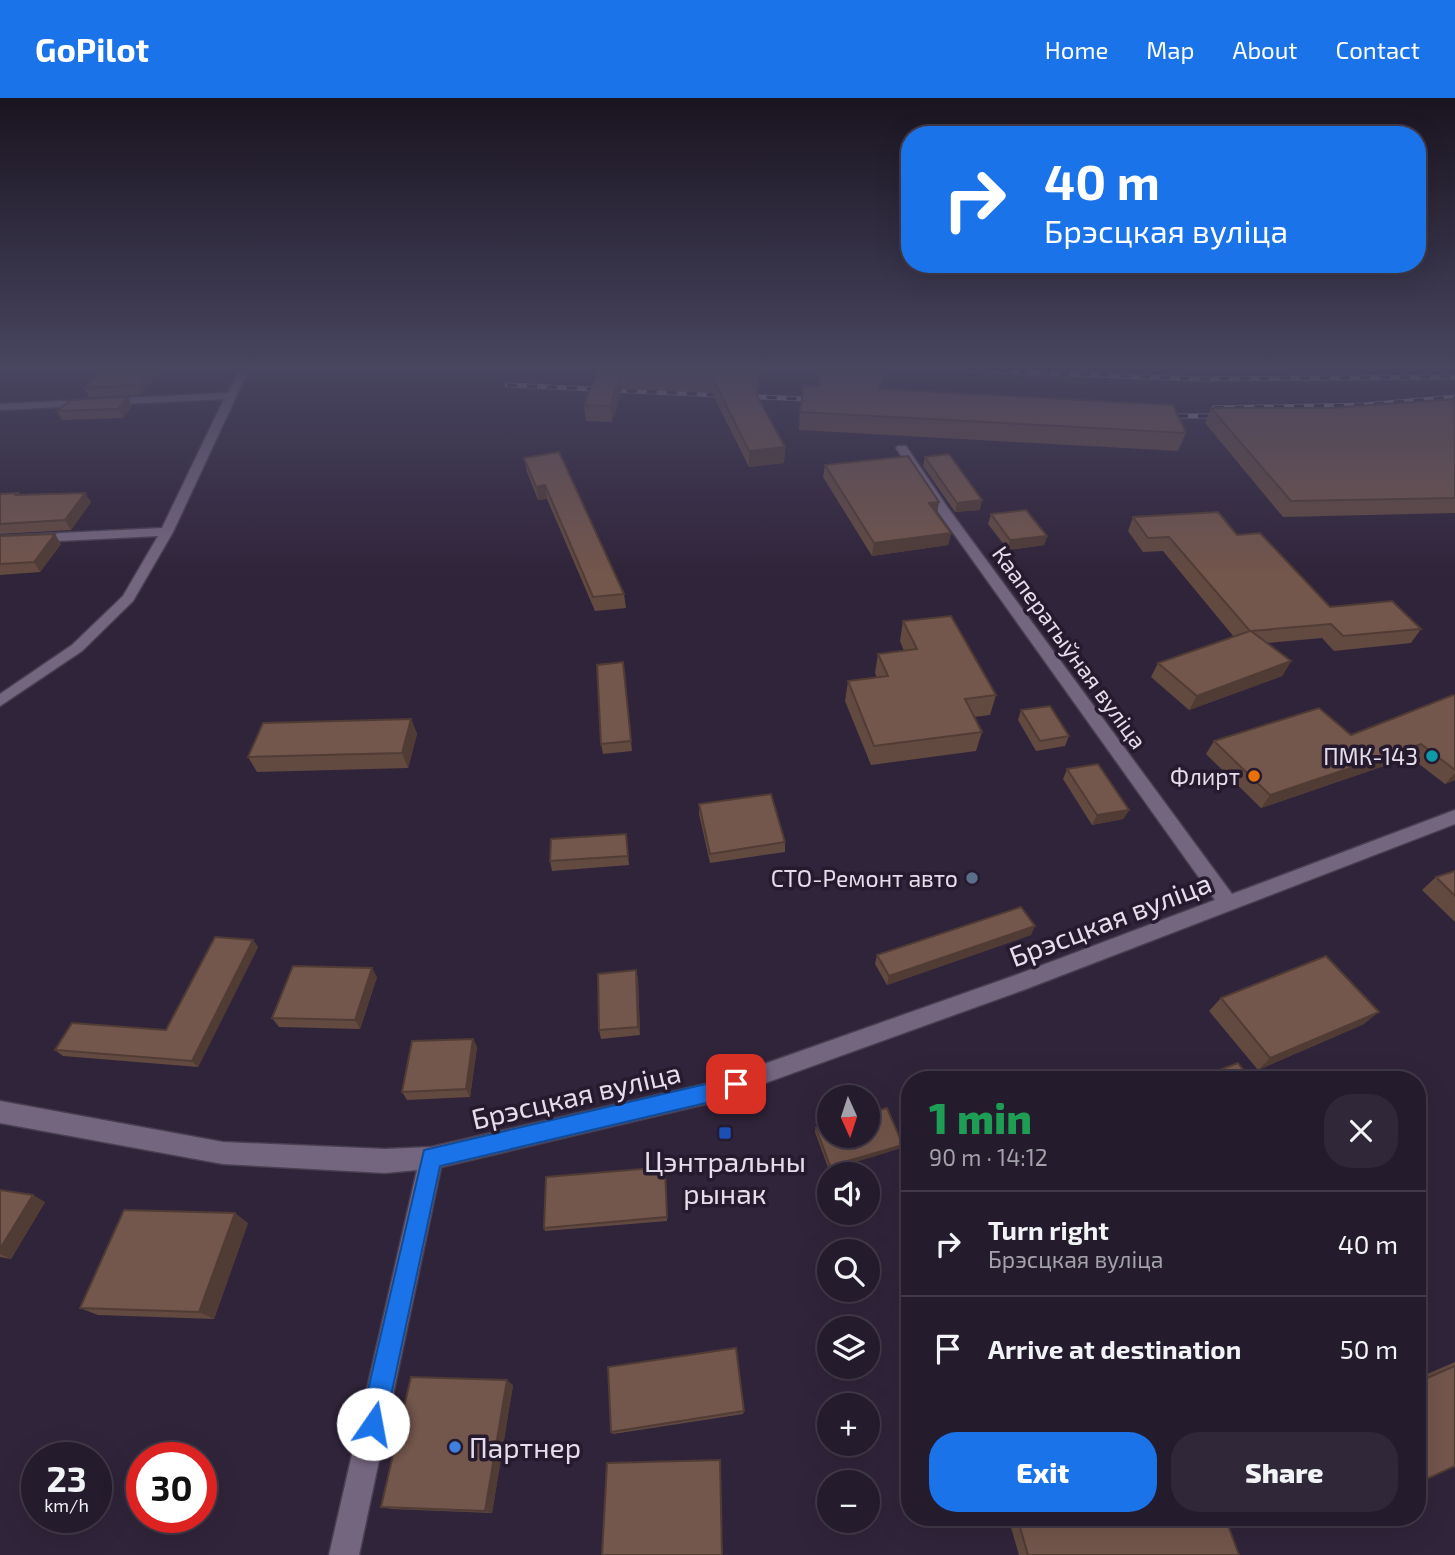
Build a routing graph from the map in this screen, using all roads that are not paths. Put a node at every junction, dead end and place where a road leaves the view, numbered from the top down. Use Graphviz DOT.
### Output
graph roads {
  1 [pos="210,437"];
  2 [pos="902,448"];
  3 [pos="167,533"];
  4 [pos="0,540"];
  5 [pos="0,701"];
  6 [pos="1455,817"];
  7 [pos="1229,905"];
  8 [pos="0,1112"];
  9 [pos="431,1158"];
  10 [pos="344,1555"];
  1 -- 3 [label="street"];
  2 -- 7 [label="street, Кааператыўная вуліца"];
  3 -- 4 [label="street"];
  3 -- 5 [label="street"];
  6 -- 7 [label="street, Брэсцкая вуліца"];
  7 -- 9 [label="street, Брэсцкая вуліца"];
  8 -- 9 [label="street, Брэсцкая вуліца"];
  9 -- 10 [label="street"];
}
